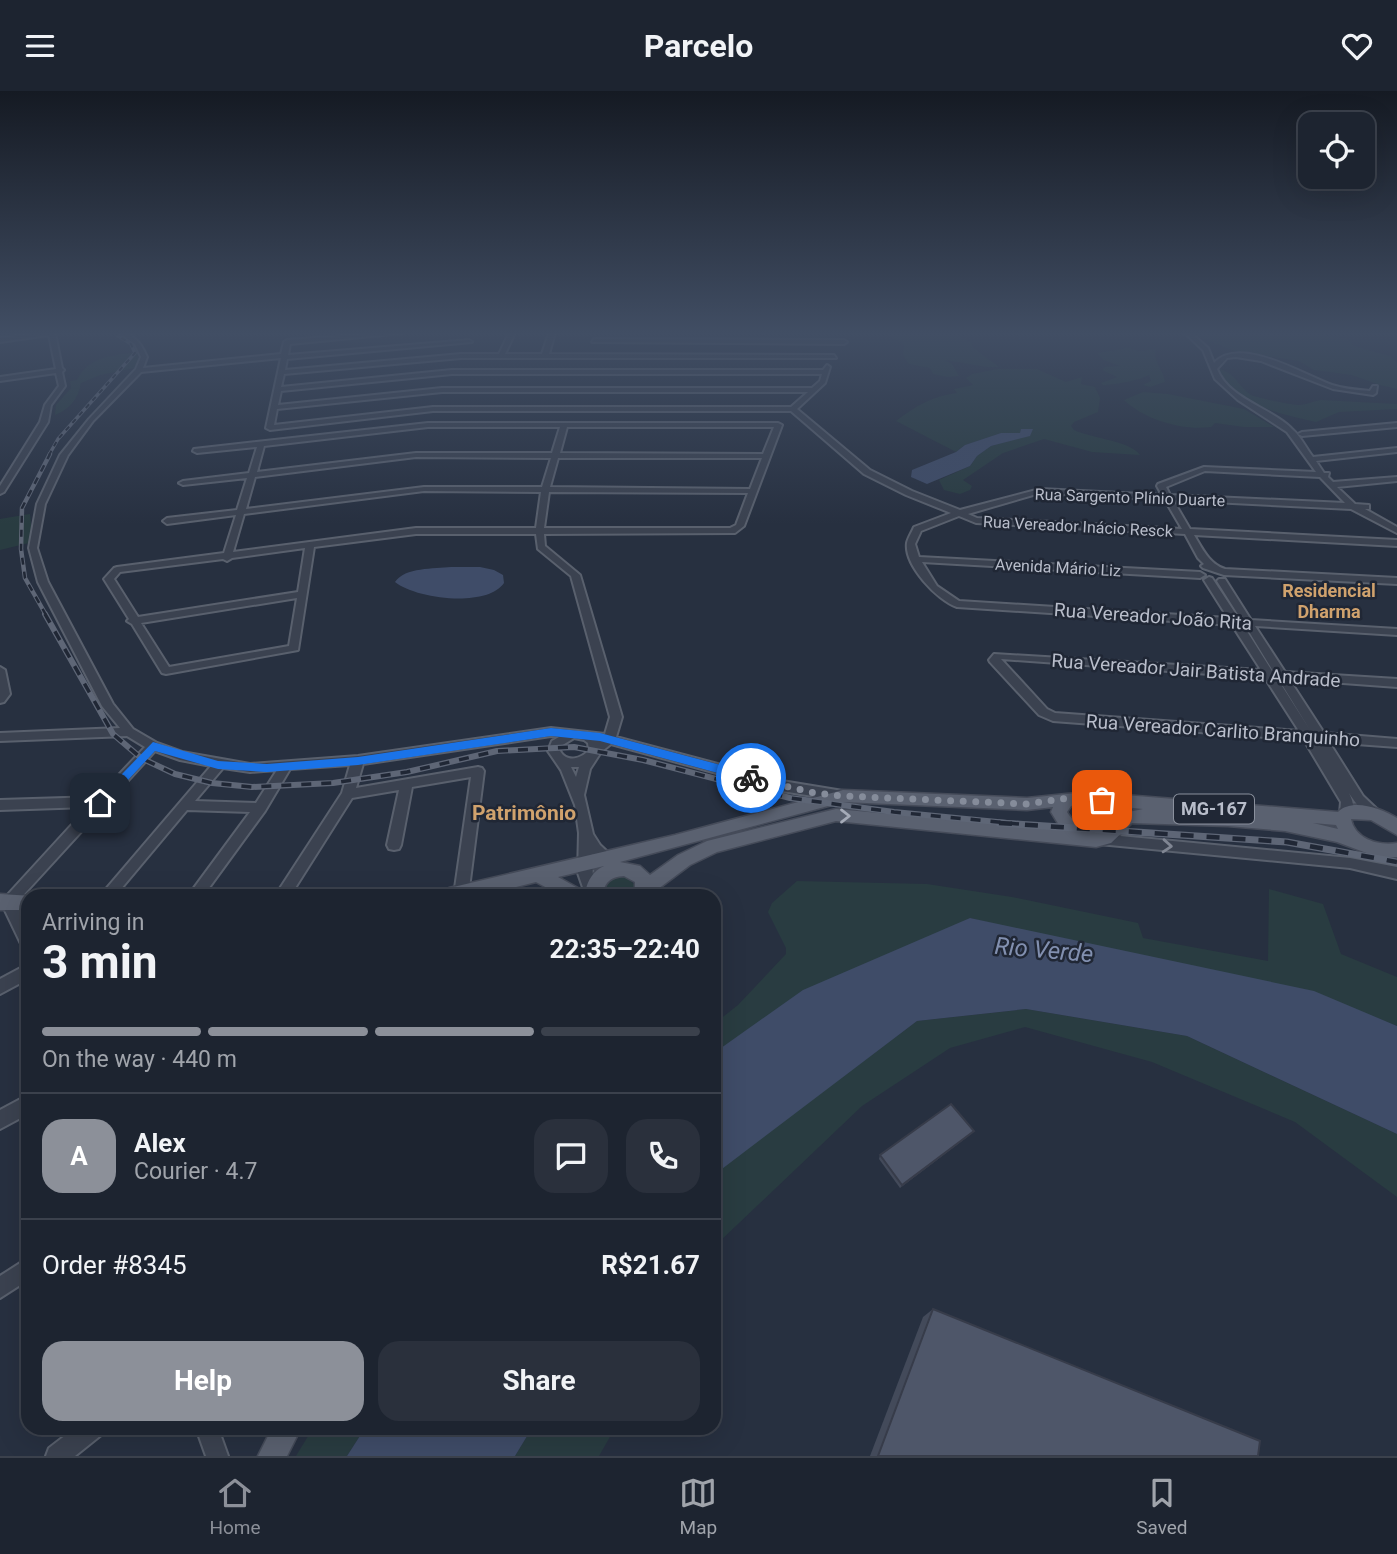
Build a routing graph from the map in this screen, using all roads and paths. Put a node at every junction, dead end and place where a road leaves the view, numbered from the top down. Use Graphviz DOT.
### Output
graph roads {
  1 [pos="54,397"];
  2 [pos="113,397"];
  3 [pos="276,397"];
  4 [pos="376,397"];
  5 [pos="439,397"];
  6 [pos="578,397"];
  7 [pos="806,397"];
  8 [pos="1237,397"];
  9 [pos="274,407"];
  10 [pos="433,409"];
  11 [pos="575,409"];
  12 [pos="793,409"];
  13 [pos="1269,411"];
  14 [pos="565,425"];
  15 [pos="1397,425"];
  16 [pos="1301,436"];
  17 [pos="261,444"];
  18 [pos="1397,450"];
  19 [pos="197,451"];
  20 [pos="557,454"];
  21 [pos="765,456"];
  22 [pos="1315,458"];
  23 [pos="251,474"];
  24 [pos="1331,480"];
  25 [pos="1396,480"];
  26 [pos="183,483"];
  27 [pos="546,489"];
  28 [pos="752,491"];
  29 [pos="0,492"];
  30 [pos="1166,497"];
  31 [pos="1354,507"];
  32 [pos="1366,507"];
  33 [pos="242,512"];
  34 [pos="959,514"];
  35 [pos="167,521"];
  36 [pos="1397,524"];
  37 [pos="538,530"];
  38 [pos="1397,530"];
  39 [pos="1186,532"];
  40 [pos="1397,543"];
  41 [pos="310,545"];
  42 [pos="914,556"];
  43 [pos="227,558"];
  44 [pos="1202,570"];
  45 [pos="1222,574"];
  46 [pos="1397,581"];
  47 [pos="1397,587"];
  48 [pos="303,594"];
  49 [pos="132,621"];
  50 [pos="1237,621"];
  51 [pos="1250,622"];
  52 [pos="1397,632"];
  53 [pos="0,670"];
  54 [pos="1269,675"];
  55 [pos="1282,675"];
  56 [pos="1397,684"];
  57 [pos="0,699"];
  58 [pos="1049,715"];
  59 [pos="129,732"];
  60 [pos="572,734"];
  61 [pos="587,736"];
  62 [pos="1307,736"];
  63 [pos="0,737"];
  64 [pos="1321,737"];
  65 [pos="522,738"];
  66 [pos="609,739"];
  67 [pos="1397,743"];
  68 [pos="153,746"];
  69 [pos="594,751"];
  70 [pos="559,758"];
  71 [pos="358,761"];
  72 [pos="218,765"];
  73 [pos="285,767"];
  74 [pos="406,784"];
  75 [pos="579,792"];
  76 [pos="348,794"];
  77 [pos="843,796"];
  78 [pos="1086,798"];
  79 [pos="1066,800"];
  80 [pos="100,803"];
  81 [pos="0,805"];
  82 [pos="184,805"];
  83 [pos="260,808"];
  84 [pos="1344,816"];
  85 [pos="1391,822"];
  86 [pos="1117,825"];
  87 [pos="586,834"];
  88 [pos="1098,839"];
  89 [pos="675,842"];
  90 [pos="394,845"];
  91 [pos="1365,846"];
  92 [pos="1397,850"];
  93 [pos="605,859"];
  94 [pos="583,865"];
  95 [pos="622,868"];
  96 [pos="1397,873"];
  97 [pos="540,877"];
  98 [pos="113,889"];
  99 [pos="200,889"];
  100 [pos="287,889"];
  101 [pos="456,889"];
  102 [pos="483,889"];
  103 [pos="560,889"];
  104 [pos="589,889"];
  105 [pos="593,889"];
  106 [pos="645,889"];
  107 [pos="651,889"];
  108 [pos="4,902"];
  109 [pos="21,931"];
  110 [pos="21,975"];
  111 [pos="0,986"];
  112 [pos="21,1108"];
  113 [pos="0,1121"];
  114 [pos="21,1273"];
  115 [pos="0,1287"];
  116 [pos="83,1435"];
  117 [pos="210,1435"];
  118 [pos="283,1435"];
  119 [pos="57,1456"];
  120 [pos="217,1456"];
  121 [pos="272,1456"];
  1 -- 29 [label="street"];
  2 -- 59 [label="street"];
  3 -- 9 [label="street"];
  4 -- 9 [label="street"];
  5 -- 10 [label="street"];
  6 -- 11 [label="street"];
  7 -- 12 [label="street"];
  8 -- 16 [label="street"];
  9 -- 10 [label="street"];
  10 -- 11 [label="street"];
  11 -- 12 [label="street"];
  12 -- 34 [label="street, Rua Vereador Inácio Resck"];
  13 -- 16 [label="street"];
  14 -- 17 [label="street"];
  14 -- 20 [label="street"];
  14 -- 21 [label="street"];
  15 -- 16 [label="street"];
  16 -- 22 [label="street"];
  17 -- 19 [label="street"];
  17 -- 23 [label="street"];
  18 -- 22 [label="street"];
  20 -- 21 [label="street"];
  20 -- 23 [label="street"];
  20 -- 27 [label="street"];
  21 -- 28 [label="street"];
  22 -- 24 [label="street"];
  23 -- 26 [label="street"];
  23 -- 33 [label="street"];
  24 -- 25 [label="street"];
  24 -- 30 [label="street"];
  24 -- 31 [label="street"];
  24 -- 32 [label="street"];
  27 -- 28 [label="street"];
  27 -- 33 [label="street"];
  27 -- 37 [label="street"];
  28 -- 37 [label="street"];
  30 -- 31 [label="street, Rua Sargento Plínio Duarte"];
  30 -- 34 [label="street, Rua Sargento Plínio Duarte"];
  30 -- 39 [label="street"];
  31 -- 32 [label="street, Rua Sargento Plínio Duarte"];
  31 -- 38 [label="street"];
  32 -- 36 [label="street"];
  33 -- 35 [label="street"];
  33 -- 43 [label="street"];
  34 -- 39 [label="street, Rua Vereador Inácio Resck"];
  34 -- 42 [label="street, Rua Sargento Plínio Duarte"];
  37 -- 41 [label="street"];
  37 -- 66 [label="street"];
  39 -- 40 [label="street, Rua Vereador Inácio Resck"];
  39 -- 44 [label="street"];
  41 -- 43 [label="street"];
  41 -- 48 [label="street"];
  42 -- 44 [label="street, Avenida Mário Liz"];
  42 -- 50 [label="street, Rua Vereador João Rita"];
  43 -- 49 [label="street"];
  44 -- 45 [label="street"];
  44 -- 45 [label="street"];
  44 -- 50 [label="street"];
  45 -- 46 [label="street"];
  45 -- 47 [label="street"];
  45 -- 51 [label="street"];
  48 -- 49 [label="street"];
  48 -- 49 [label="street"];
  50 -- 51 [label="street, Rua Vereador João Rita"];
  50 -- 54 [label="street"];
  51 -- 52 [label="street, Rua Vereador João Rita"];
  51 -- 55 [label="street"];
  53 -- 57 [label="street"];
  54 -- 55 [label="street, Rua Vereador Jair Batista Andrade"];
  54 -- 58 [label="street, Rua Vereador Jair Batista Andrade"];
  54 -- 62 [label="street"];
  55 -- 56 [label="street, Rua Vereador Jair Batista Andrade"];
  55 -- 64 [label="street"];
  58 -- 62 [label="street, Rua Vereador Carlito Branquinho"];
  59 -- 63 [label="street"];
  59 -- 68 [label="street"];
  60 -- 61 [label="street"];
  60 -- 65 [label="street"];
  60 -- 70 [label="street"];
  61 -- 66 [label="street"];
  61 -- 69 [label="street"];
  62 -- 64 [label="street, Rua Vereador Carlito Branquinho"];
  62 -- 84 [label="street"];
  64 -- 67 [label="street, Rua Vereador Carlito Branquinho"];
  64 -- 85 [label="street"];
  65 -- 70 [label="street"];
  65 -- 71 [label="street"];
  66 -- 69 [label="street"];
  66 -- 77 [label="street"];
  68 -- 72 [label="street"];
  68 -- 80 [label="street"];
  69 -- 70 [label="street"];
  69 -- 75 [label="street"];
  70 -- 75 [label="street"];
  71 -- 73 [label="street"];
  71 -- 76 [label="street"];
  72 -- 73 [label="street"];
  72 -- 82 [label="street"];
  73 -- 83 [label="street"];
  74 -- 76 [label="street"];
  74 -- 90 [label="street"];
  74 -- 101 [label="street"];
  75 -- 87 [label="street"];
  76 -- 100 [label="street"];
  77 -- 79 [label="main road, MG-167"];
  77 -- 89 [label="main road, MG-167"];
  78 -- 79 [label="main road, MG-167"];
  78 -- 84 [label="main road, MG-167"];
  78 -- 86 [label="main road"];
  79 -- 88 [label="main road"];
  80 -- 81 [label="street"];
  80 -- 108 [label="street"];
  82 -- 83 [label="street"];
  82 -- 98 [label="street"];
  83 -- 99 [label="street"];
  84 -- 85 [label="main road"];
  84 -- 91 [label="main road"];
  86 -- 88 [label="main road, MG-167"];
  86 -- 91 [label="main road, MG-167"];
  87 -- 93 [label="street"];
  87 -- 94 [label="street"];
  88 -- 96 [label="street, one-way"];
  107 -- 88 [label="main road, one-way"];
  89 -- 93 [label="main road, MG-167"];
  89 -- 95 [label="main road, MG-167"];
  91 -- 92 [label="main road"];
  93 -- 94 [label="main road, MG-167"];
  93 -- 95 [label="street"];
  94 -- 97 [label="main road, MG-167"];
  94 -- 104 [label="street"];
  95 -- 105 [label="main road, MG-167"];
  95 -- 106 [label="main road"];
  97 -- 102 [label="main road, MG-167"];
  97 -- 103 [label="main road"];
  108 -- 109 [label="street"];
  110 -- 111 [label="street"];
  112 -- 113 [label="street"];
  114 -- 115 [label="street"];
  116 -- 119 [label="street"];
  117 -- 120 [label="street"];
  118 -- 121 [label="main road"];
}
